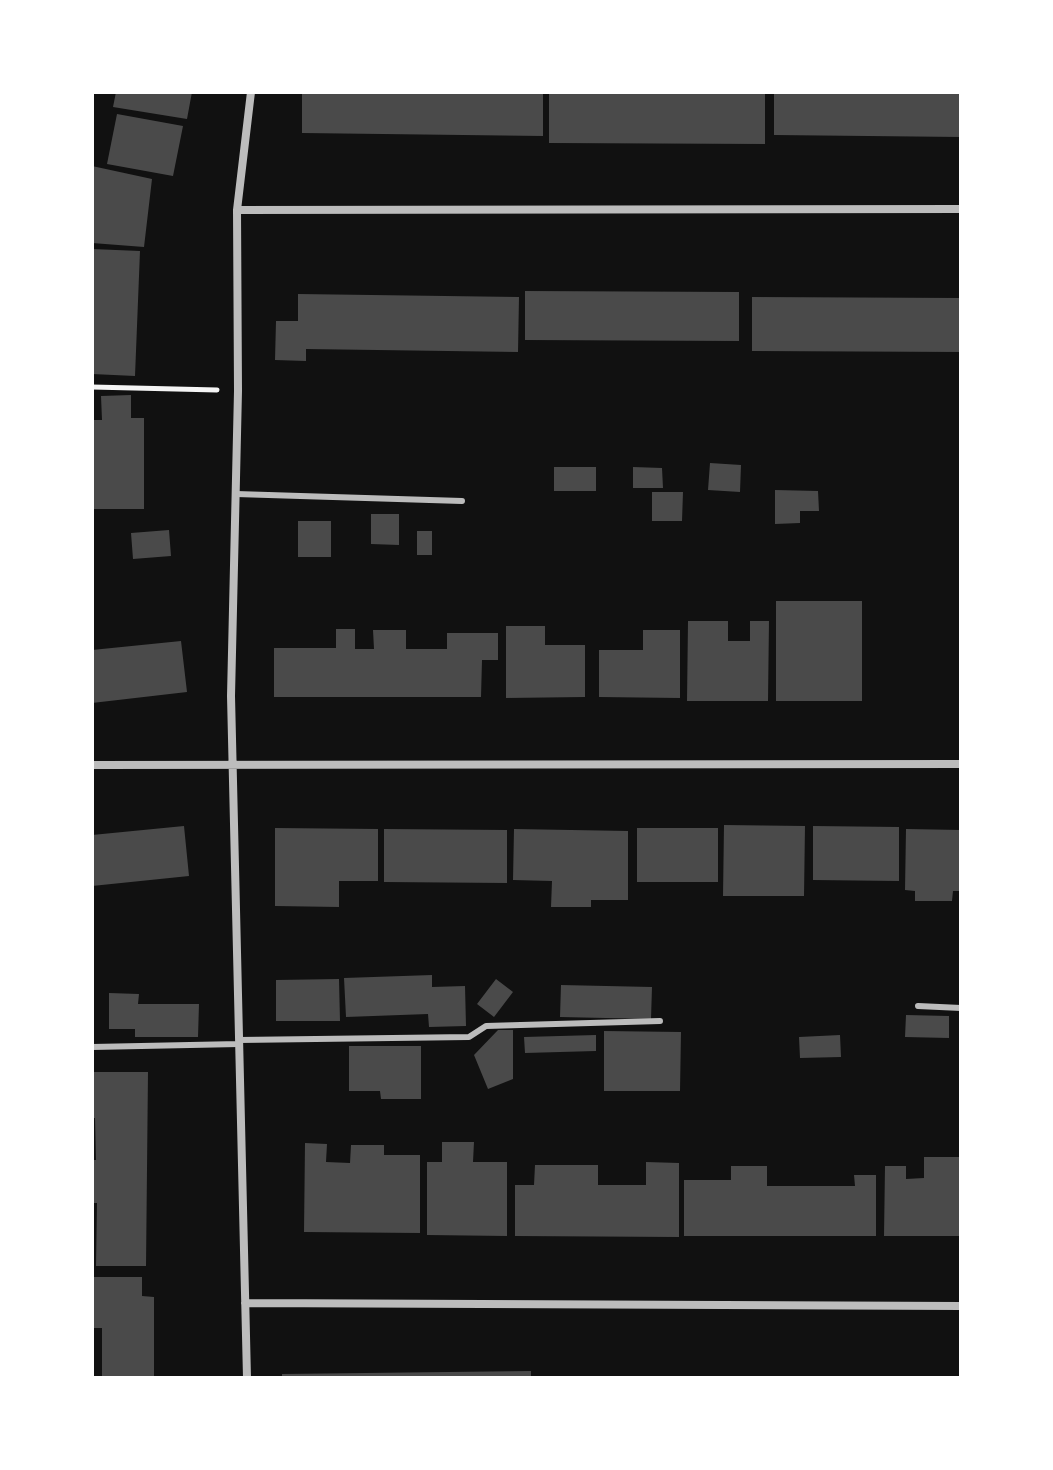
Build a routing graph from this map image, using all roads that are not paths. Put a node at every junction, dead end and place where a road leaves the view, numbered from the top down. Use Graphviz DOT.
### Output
graph roads {
  1 [pos="251,92"];
  2 [pos="961,209"];
  3 [pos="237,210"];
  4 [pos="236,494"];
  5 [pos="462,501"];
  6 [pos="233,764"];
  7 [pos="961,764"];
  8 [pos="92,765"];
  9 [pos="918,1006"];
  10 [pos="961,1008"];
  11 [pos="660,1021"];
  12 [pos="239,1042"];
  13 [pos="92,1047"];
  14 [pos="245,1303"];
  15 [pos="961,1306"];
  16 [pos="247,1378"];
  1 -- 3 [label="street"];
  2 -- 3 [label="street"];
  3 -- 4 [label="street"];
  4 -- 5 [label="lane"];
  4 -- 6 [label="street"];
  6 -- 7 [label="street"];
  6 -- 8 [label="street"];
  6 -- 12 [label="street"];
  9 -- 10 [label="lane"];
  11 -- 12 [label="lane"];
  12 -- 13 [label="lane"];
  12 -- 14 [label="street"];
  14 -- 15 [label="street"];
  14 -- 16 [label="street"];
}
